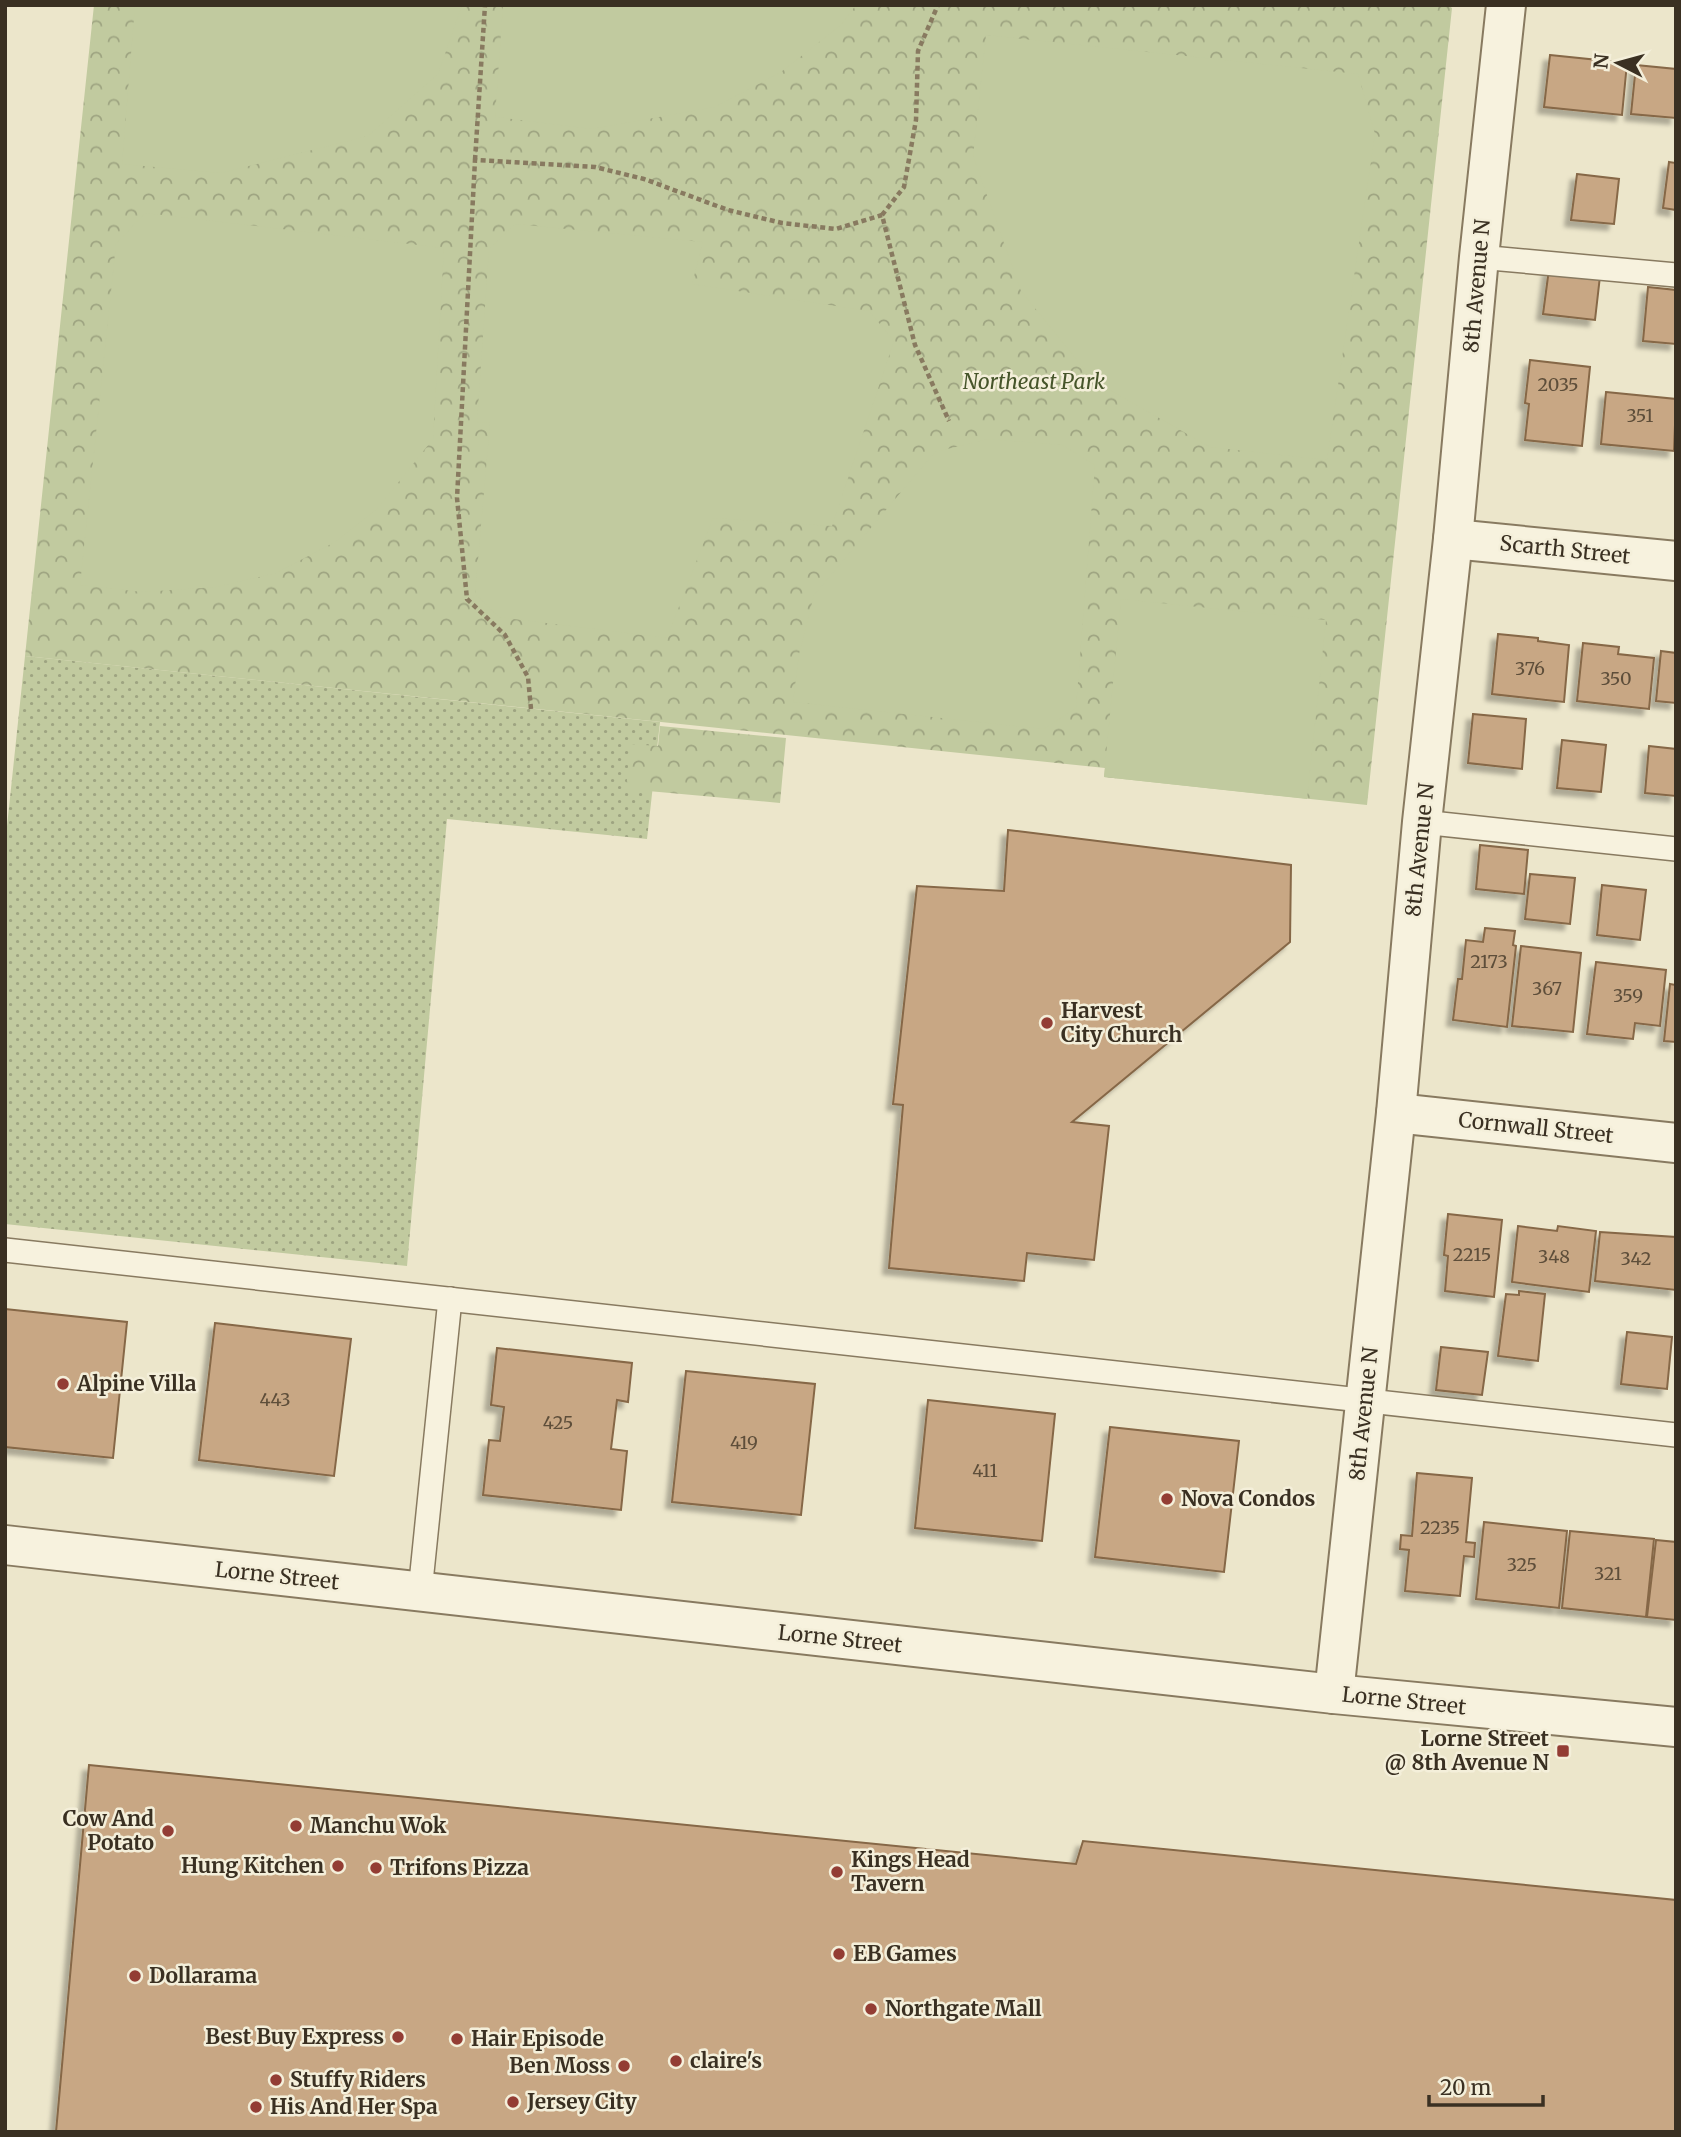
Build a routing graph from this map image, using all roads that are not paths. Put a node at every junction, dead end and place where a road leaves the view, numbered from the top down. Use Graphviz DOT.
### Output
graph roads {
  1 [pos="1506,5"];
  2 [pos="1479,257"];
  3 [pos="1676,275"];
  4 [pos="1454,539"];
  5 [pos="1676,561"];
  6 [pos="1422,822"];
  7 [pos="1676,849"];
  8 [pos="1396,1113"];
  9 [pos="1676,1143"];
  10 [pos="5,1250"];
  11 [pos="450,1299"];
  12 [pos="1365,1402"];
  13 [pos="1676,1435"];
  14 [pos="5,1545"];
  15 [pos="420,1592"];
  16 [pos="1334,1694"];
  17 [pos="1676,1727"];
  1 -- 2 [label="street, 8th Avenue N"];
  2 -- 3 [label="lane"];
  2 -- 4 [label="street, 8th Avenue N"];
  4 -- 5 [label="street, Scarth Street"];
  4 -- 6 [label="street, 8th Avenue N"];
  6 -- 7 [label="lane"];
  6 -- 8 [label="street, 8th Avenue N"];
  8 -- 9 [label="street, Cornwall Street"];
  8 -- 12 [label="street, 8th Avenue N"];
  10 -- 11 [label="lane"];
  11 -- 12 [label="lane"];
  11 -- 15 [label="lane"];
  12 -- 13 [label="lane"];
  12 -- 16 [label="street, 8th Avenue N"];
  14 -- 15 [label="street, Lorne Street"];
  15 -- 16 [label="street, Lorne Street"];
  16 -- 17 [label="street, Lorne Street"];
}
